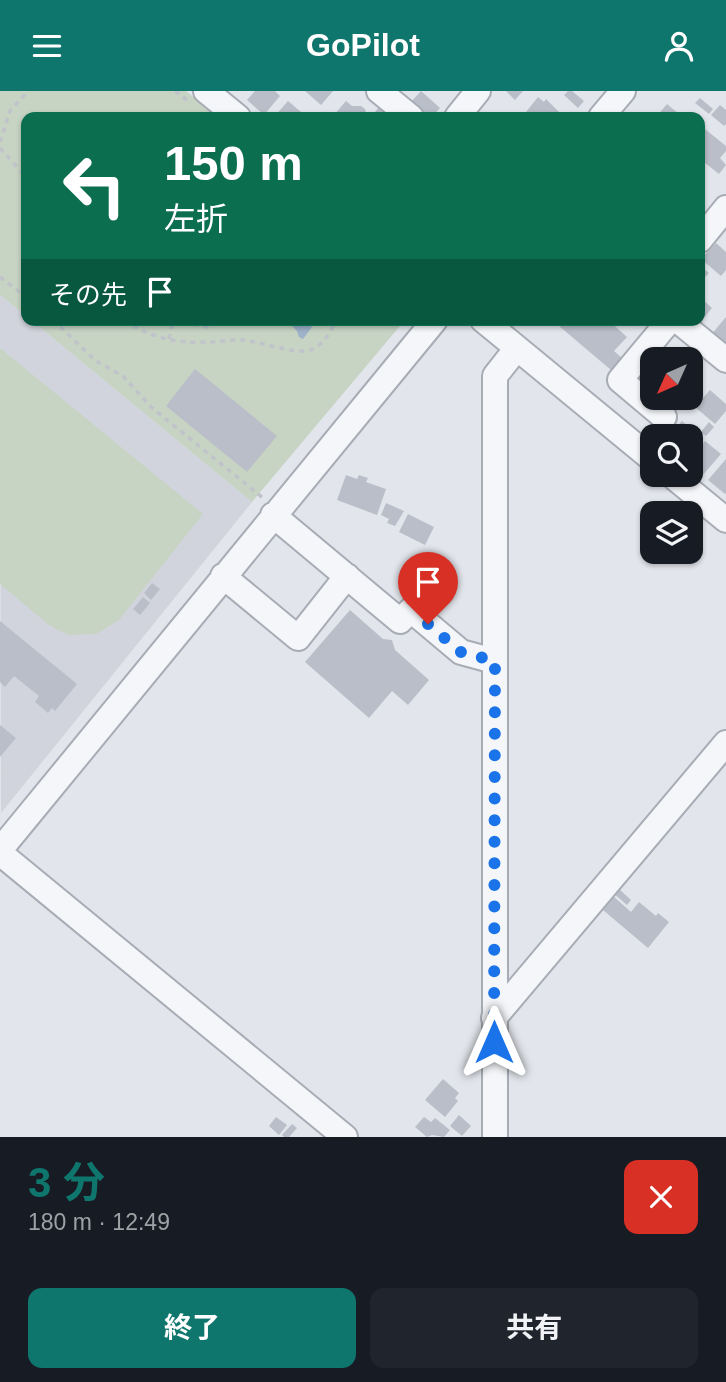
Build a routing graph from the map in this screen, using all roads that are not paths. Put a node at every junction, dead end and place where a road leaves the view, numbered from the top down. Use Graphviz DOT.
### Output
graph roads {
  1 [pos="206,91"];
  2 [pos="379,91"];
  3 [pos="478,91"];
  4 [pos="623,91"];
  5 [pos="232,112"];
  6 [pos="405,112"];
  7 [pos="461,112"];
  8 [pos="605,112"];
  9 [pos="726,210"];
  10 [pos="705,234"];
  11 [pos="430,326"];
  12 [pos="490,326"];
  13 [pos="666,326"];
  14 [pos="684,326"];
  15 [pos="654,347"];
  16 [pos="517,348"];
  17 [pos="726,360"];
  18 [pos="640,363"];
  19 [pos="640,397"];
  20 [pos="656,410"];
  21 [pos="664,417"];
  22 [pos="640,449"];
  23 [pos="686,487"];
  24 [pos="269,507"];
  25 [pos="726,520"];
  26 [pos="223,576"];
  27 [pos="347,576"];
  28 [pos="495,661"];
  29 [pos="726,743"];
  30 [pos="0,851"];
  31 [pos="494,1018"];
  32 [pos="345,1137"];
  33 [pos="495,1137"];
  1 -- 5 [label="street"];
  2 -- 6 [label="street"];
  3 -- 7 [label="street"];
  4 -- 8 [label="street"];
  9 -- 10 [label="street"];
  11 -- 24 [label="street"];
  12 -- 16 [label="street"];
  13 -- 15 [label="street"];
  14 -- 17 [label="street"];
  16 -- 22 [label="street"];
  16 -- 28 [label="street"];
  18 -- 19 [label="street"];
  20 -- 21 [label="street"];
  23 -- 25 [label="street"];
  24 -- 26 [label="street"];
  24 -- 27 [label="street"];
  26 -- 27 [label="street"];
  26 -- 30 [label="street"];
  27 -- 28 [label="street"];
  28 -- 31 [label="street"];
  29 -- 31 [label="street"];
  30 -- 32 [label="street"];
  31 -- 33 [label="street"];
}
